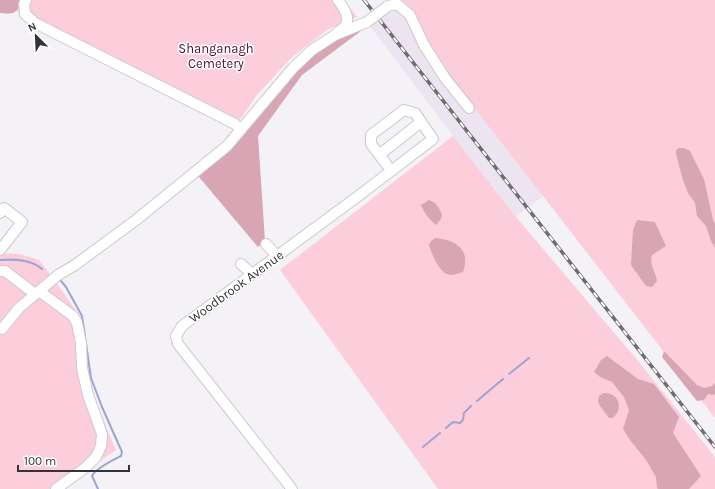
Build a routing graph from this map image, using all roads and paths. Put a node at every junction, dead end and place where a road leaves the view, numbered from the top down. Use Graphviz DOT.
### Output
graph roads {
  1 [pos="26,0"];
  2 [pos="338,0"];
  3 [pos="335,35"];
  4 [pos="469,108"];
  5 [pos="421,122"];
  6 [pos="241,130"];
  7 [pos="379,155"];
  8 [pos="387,165"];
  9 [pos="2,210"];
  10 [pos="266,244"];
  11 [pos="0,250"];
  12 [pos="277,256"];
  13 [pos="241,264"];
  14 [pos="0,271"];
  15 [pos="252,274"];
  16 [pos="37,293"];
  17 [pos="1,329"];
  18 [pos="56,489"];
  19 [pos="292,489"];
  1 -- 6 [label="street"];
  2 -- 3 [label="street"];
  3 -- 4 [label="street, bridge"];
  3 -- 6 [label="street"];
  5 -- 7 [label="street"];
  5 -- 7 [label="street"];
  5 -- 12 [label="street, Woodbrook Avenue"];
  6 -- 16 [label="street"];
  7 -- 8 [label="street"];
  9 -- 11 [label="street"];
  10 -- 12 [label="street"];
  12 -- 15 [label="street, Woodbrook Avenue"];
  13 -- 15 [label="street"];
  14 -- 16 [label="street"];
  15 -- 19 [label="street, Woodbrook Avenue"];
  16 -- 17 [label="street"];
  16 -- 18 [label="street"];
}
